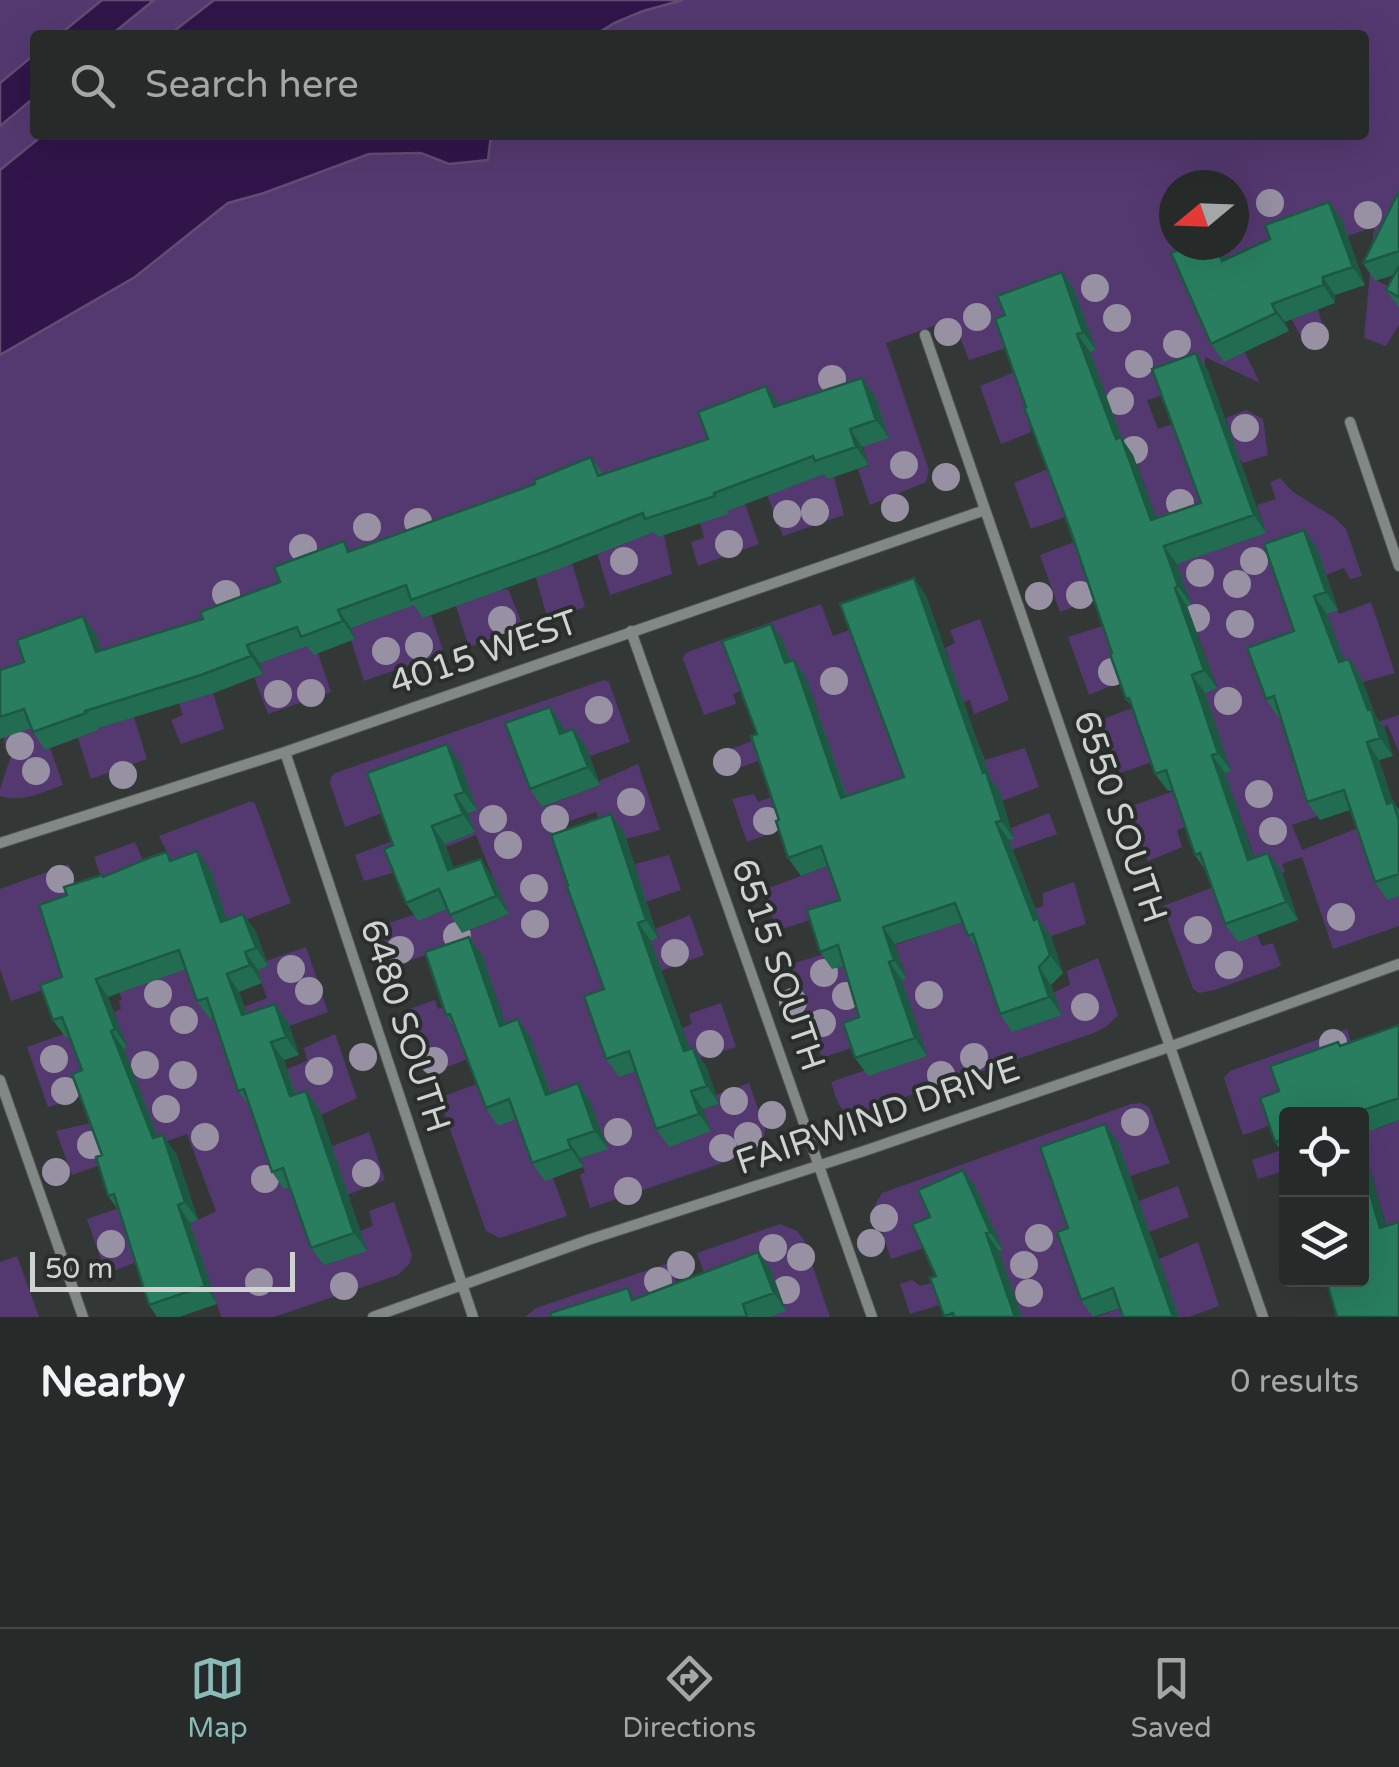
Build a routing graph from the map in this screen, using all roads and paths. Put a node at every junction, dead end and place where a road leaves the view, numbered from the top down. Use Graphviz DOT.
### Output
graph roads {
  1 [pos="925,335"];
  2 [pos="1350,422"];
  3 [pos="985,510"];
  4 [pos="1399,566"];
  5 [pos="631,631"];
  6 [pos="285,752"];
  7 [pos="0,844"];
  8 [pos="1399,964"];
  9 [pos="1169,1047"];
  10 [pos="0,1080"];
  11 [pos="818,1164"];
  12 [pos="462,1285"];
  13 [pos="84,1317"];
  14 [pos="373,1317"];
  15 [pos="473,1317"];
  16 [pos="872,1317"];
  17 [pos="1263,1317"];
  1 -- 3 [label="street, 6550 SOUTH"];
  2 -- 4 [label="street"];
  3 -- 5 [label="street, 4015 WEST"];
  3 -- 9 [label="street, 6550 SOUTH"];
  5 -- 6 [label="street, 4015 WEST"];
  5 -- 11 [label="street, 6515 SOUTH"];
  6 -- 7 [label="street, 4015 WEST"];
  6 -- 12 [label="street, 6480 SOUTH"];
  8 -- 9 [label="street, FAIRWIND DRIVE"];
  9 -- 11 [label="street, FAIRWIND DRIVE"];
  9 -- 17 [label="street, 6550 SOUTH"];
  10 -- 13 [label="street"];
  11 -- 12 [label="street, FAIRWIND DRIVE"];
  11 -- 16 [label="street, 6515 SOUTH"];
  12 -- 14 [label="street, FAIRWIND DRIVE"];
  12 -- 15 [label="street, 6480 SOUTH"];
}
